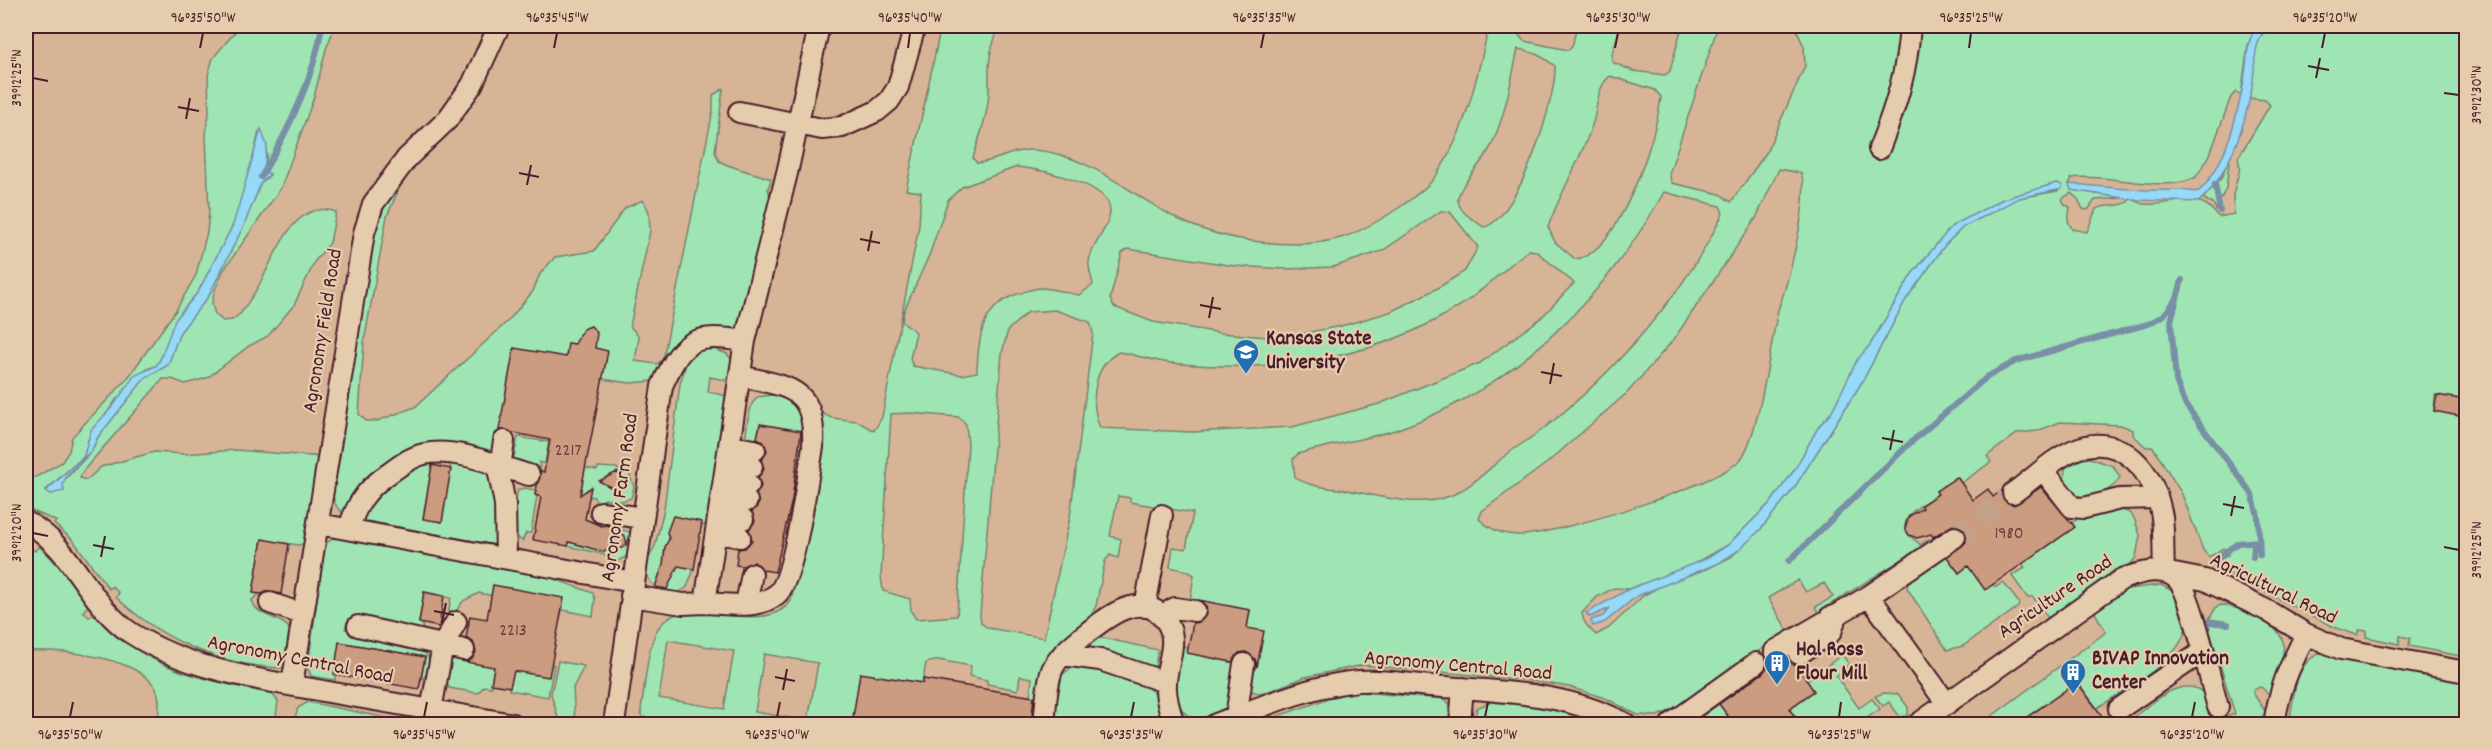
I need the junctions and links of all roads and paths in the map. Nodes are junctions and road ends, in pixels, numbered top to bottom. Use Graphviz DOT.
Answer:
graph roads {
  1 [pos="499,26"];
  2 [pos="819,26"];
  3 [pos="915,26"];
  4 [pos="1910,26"];
  5 [pos="739,112"];
  6 [pos="798,124"];
  7 [pos="1879,149"];
  8 [pos="746,342"];
  9 [pos="740,375"];
  10 [pos="504,441"];
  11 [pos="500,466"];
  12 [pos="2044,471"];
  13 [pos="529,475"];
  14 [pos="724,489"];
  15 [pos="748,493"];
  16 [pos="2013,493"];
  17 [pos="2156,498"];
  18 [pos="601,512"];
  19 [pos="1162,515"];
  20 [pos="643,518"];
  21 [pos="26,522"];
  22 [pos="319,524"];
  23 [pos="349,530"];
  24 [pos="1955,537"];
  25 [pos="506,558"];
  26 [pos="2164,572"];
  27 [pos="752,574"];
  28 [pos="632,589"];
  29 [pos="1869,596"];
  30 [pos="270,603"];
  31 [pos="705,603"];
  32 [pos="746,604"];
  33 [pos="1195,611"];
  34 [pos="1153,612"];
  35 [pos="302,614"];
  36 [pos="1830,617"];
  37 [pos="456,622"];
  38 [pos="358,627"];
  39 [pos="2306,634"];
  40 [pos="433,637"];
  41 [pos="464,650"];
  42 [pos="1775,651"];
  43 [pos="2202,652"];
  44 [pos="1798,654"];
  45 [pos="1063,655"];
  46 [pos="1756,663"];
  47 [pos="1244,664"];
  48 [pos="2466,672"];
  49 [pos="1165,682"];
  50 [pos="292,686"];
  51 [pos="1463,688"];
  52 [pos="1947,704"];
  53 [pos="2217,707"];
  54 [pos="2119,709"];
  55 [pos="435,715"];
  56 [pos="1236,717"];
  57 [pos="1460,723"];
  58 [pos="513,724"];
  59 [pos="614,724"];
  60 [pos="1044,724"];
  61 [pos="1174,724"];
  62 [pos="1216,724"];
  63 [pos="1626,724"];
  64 [pos="1671,724"];
  65 [pos="1918,724"];
  66 [pos="2274,724"];
  1 -- 22 [label="street, Agronomy Field Road"];
  2 -- 6 [label="street"];
  3 -- 6 [label="street"];
  4 -- 7 [label="street"];
  5 -- 6 [label="street"];
  6 -- 8 [label="street"];
  8 -- 9 [label="street"];
  8 -- 20 [label="street, Agronomy Farm Road"];
  9 -- 14 [label="street"];
  9 -- 32 [label="street"];
  10 -- 11 [label="street"];
  11 -- 13 [label="street"];
  11 -- 23 [label="street"];
  11 -- 25 [label="street"];
  12 -- 16 [label="street"];
  12 -- 17 [label="street"];
  12 -- 17 [label="street"];
  14 -- 15 [label="street"];
  14 -- 15 [label="street"];
  14 -- 15 [label="street"];
  14 -- 31 [label="street"];
  17 -- 26 [label="street"];
  18 -- 20 [label="street"];
  19 -- 34 [label="street"];
  20 -- 28 [label="street, Agronomy Farm Road"];
  21 -- 50 [label="street, Agronomy Central Road"];
  22 -- 23 [label="street"];
  22 -- 35 [label="street, Agronomy Field Road"];
  23 -- 25 [label="street"];
  24 -- 29 [label="street"];
  25 -- 28 [label="street"];
  26 -- 39 [label="street, Agricultural Road"];
  26 -- 43 [label="street"];
  26 -- 52 [label="street, Agriculture Road"];
  27 -- 32 [label="street"];
  28 -- 31 [label="street"];
  28 -- 59 [label="street, Agronomy Farm Road"];
  29 -- 36 [label="street"];
  29 -- 52 [label="street"];
  30 -- 35 [label="street"];
  31 -- 32 [label="street"];
  33 -- 34 [label="street"];
  34 -- 45 [label="street"];
  34 -- 49 [label="street"];
  35 -- 50 [label="street, Agronomy Field Road"];
  36 -- 42 [label="street"];
  36 -- 44 [label="street"];
  37 -- 40 [label="street"];
  38 -- 40 [label="street"];
  39 -- 48 [label="street, Agricultural Road"];
  39 -- 66 [label="street"];
  40 -- 41 [label="street"];
  40 -- 55 [label="street"];
  43 -- 53 [label="street"];
  43 -- 54 [label="street"];
  45 -- 49 [label="street"];
  45 -- 60 [label="street"];
  46 -- 64 [label="street"];
  47 -- 56 [label="street"];
  49 -- 61 [label="street"];
  50 -- 55 [label="street, Agronomy Central Road"];
  51 -- 56 [label="street, Agronomy Central Road"];
  51 -- 57 [label="street"];
  51 -- 63 [label="street, Agronomy Central Road"];
  52 -- 65 [label="street, Agriculture Road"];
  55 -- 58 [label="street, Agronomy Central Road"];
  56 -- 62 [label="street, Agronomy Central Road"];
}
